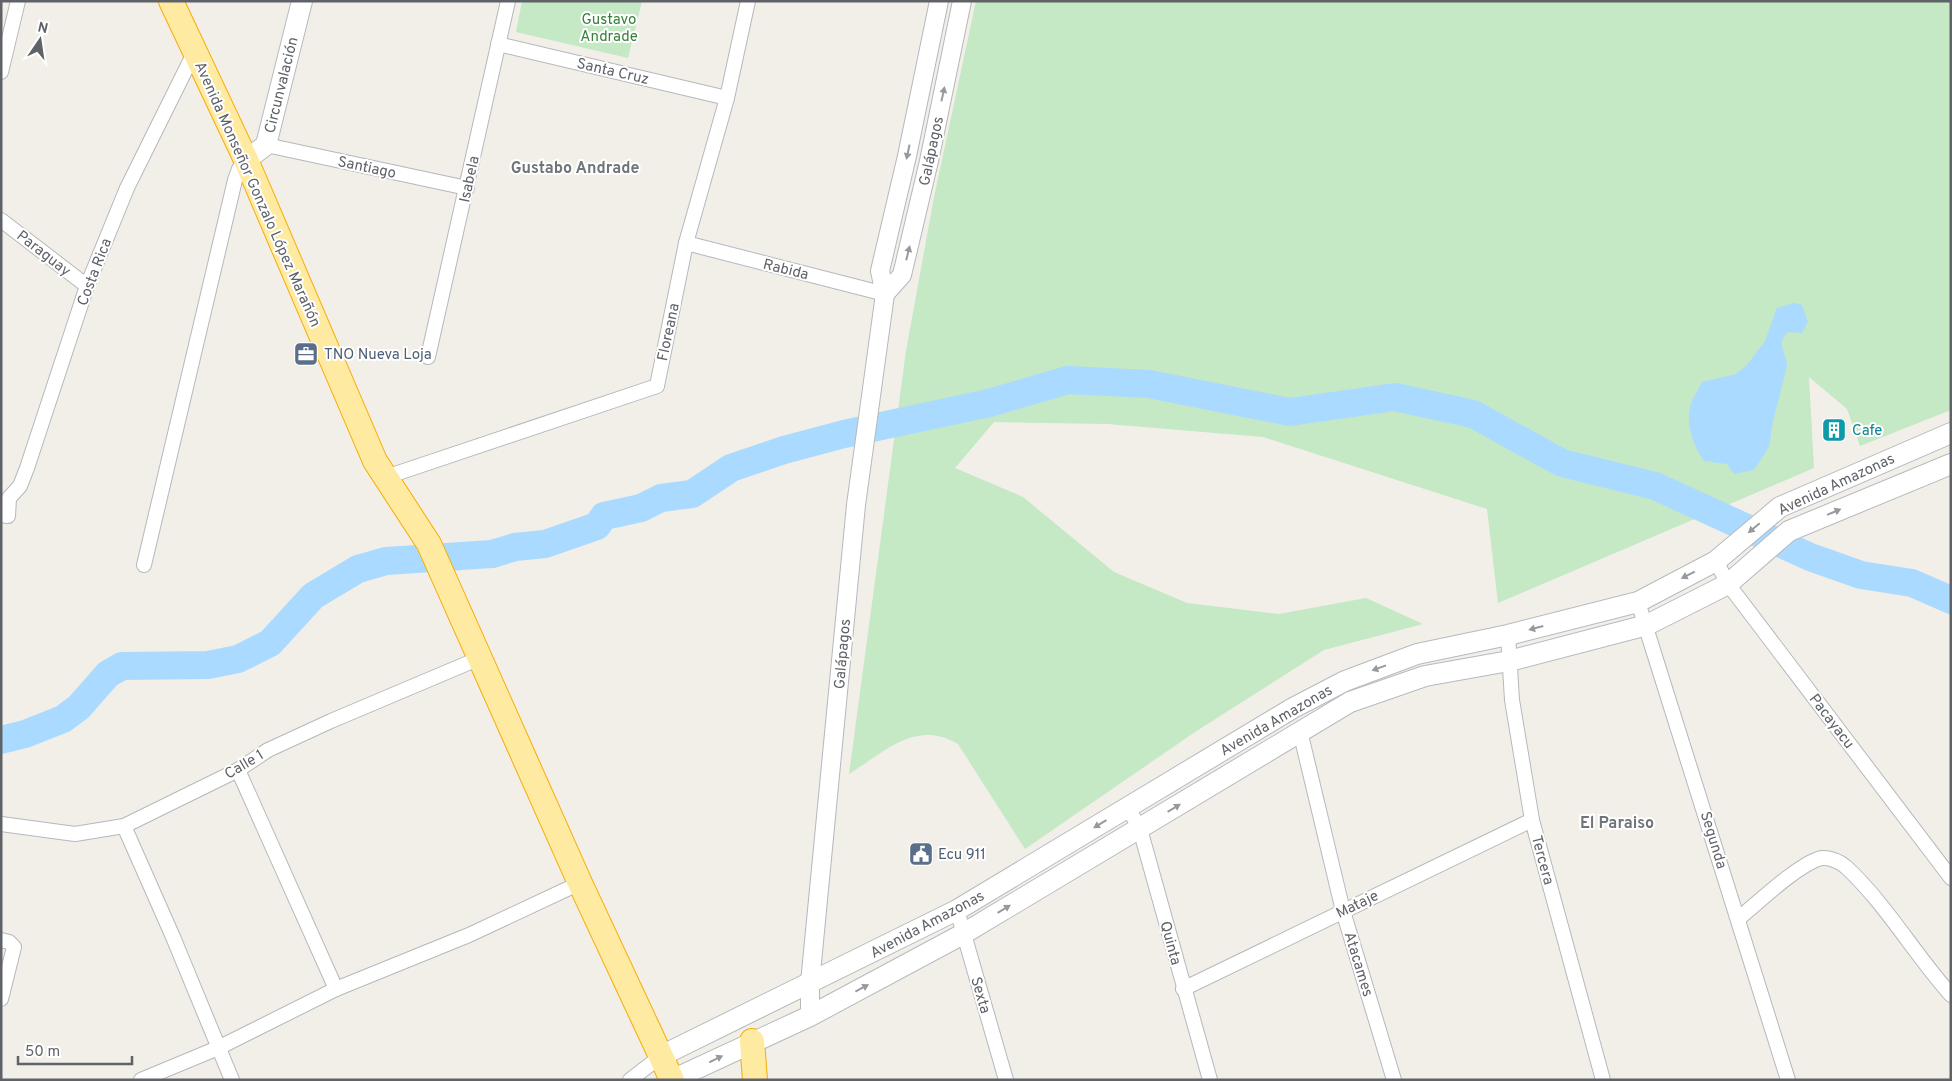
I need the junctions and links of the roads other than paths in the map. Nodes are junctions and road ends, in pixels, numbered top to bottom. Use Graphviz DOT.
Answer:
graph roads {
  1 [pos="18,1"];
  2 [pos="171,1"];
  3 [pos="302,1"];
  4 [pos="508,1"];
  5 [pos="748,1"];
  6 [pos="939,1"];
  7 [pos="962,1"];
  8 [pos="498,44"];
  9 [pos="195,51"];
  10 [pos="1,72"];
  11 [pos="727,98"];
  12 [pos="266,145"];
  13 [pos="246,160"];
  14 [pos="467,188"];
  15 [pos="1,220"];
  16 [pos="686,243"];
  17 [pos="88,286"];
  18 [pos="885,294"];
  19 [pos="428,357"];
  20 [pos="1951,433"];
  21 [pos="1951,464"];
  22 [pos="386,477"];
  23 [pos="1,515"];
  24 [pos="1723,555"];
  25 [pos="144,565"];
  26 [pos="1735,578"];
  27 [pos="1638,602"];
  28 [pos="1647,625"];
  29 [pos="1508,635"];
  30 [pos="480,658"];
  31 [pos="1509,661"];
  32 [pos="1300,731"];
  33 [pos="238,770"];
  34 [pos="1128,808"];
  35 [pos="1532,820"];
  36 [pos="1,824"];
  37 [pos="124,826"];
  38 [pos="1140,829"];
  39 [pos="1951,878"];
  40 [pos="580,883"];
  41 [pos="957,910"];
  42 [pos="1343,911"];
  43 [pos="1738,919"];
  44 [pos="964,934"];
  45 [pos="1,940"];
  46 [pos="810,983"];
  47 [pos="336,988"];
  48 [pos="1183,989"];
  49 [pos="1950,995"];
  50 [pos="1,999"];
  51 [pos="810,1016"];
  52 [pos="752,1041"];
  53 [pos="218,1048"];
  54 [pos="661,1056"];
  55 [pos="1208,1079"];
  56 [pos="141,1080"];
  57 [pos="232,1080"];
  58 [pos="630,1080"];
  59 [pos="672,1080"];
  60 [pos="755,1080"];
  61 [pos="1006,1080"];
  62 [pos="1394,1080"];
  63 [pos="1603,1080"];
  64 [pos="1788,1080"];
  1 -- 10 [label="street"];
  2 -- 9 [label="highway, Avenida Monseñor Gonzalo López Marañón"];
  3 -- 12 [label="main road, Circunvalación"];
  4 -- 8 [label="street, Isabela"];
  5 -- 11 [label="street, Floreana"];
  6 -- 18 [label="street, Galápagos, one-way"];
  18 -- 7 [label="street, Galápagos, one-way"];
  8 -- 11 [label="street, Santa Cruz"];
  8 -- 14 [label="street, Isabela"];
  9 -- 13 [label="highway, Avenida Monseñor Gonzalo López Marañón"];
  9 -- 17 [label="street, Costa Rica"];
  11 -- 16 [label="street, Floreana"];
  12 -- 13 [label="main road, Circunvalación"];
  12 -- 14 [label="street, Santiago"];
  13 -- 22 [label="highway, Avenida Monseñor Gonzalo López Marañón"];
  13 -- 25 [label="street"];
  14 -- 19 [label="street, Isabela"];
  15 -- 17 [label="street, Paraguay"];
  16 -- 18 [label="street, Rabida"];
  16 -- 22 [label="street, Floreana"];
  17 -- 23 [label="street, Costa Rica"];
  18 -- 46 [label="street, Galápagos"];
  20 -- 24 [label="main road, Avenida Amazonas, one-way"];
  26 -- 21 [label="main road, Avenida Amazonas, one-way"];
  22 -- 30 [label="highway, Avenida Monseñor Gonzalo López Marañón"];
  24 -- 26 [label="street, Pacayacu"];
  24 -- 27 [label="main road, Avenida Amazonas, one-way"];
  26 -- 28 [label="main road, Avenida Amazonas"];
  26 -- 39 [label="street, Pacayacu"];
  27 -- 28 [label="street, Segunda"];
  27 -- 29 [label="main road, Avenida Amazonas, one-way"];
  28 -- 31 [label="main road, Avenida Amazonas"];
  28 -- 43 [label="street, Segunda"];
  29 -- 31 [label="street, Tercera"];
  29 -- 34 [label="main road, Avenida Amazonas, one-way"];
  30 -- 33 [label="street, Calle 1"];
  30 -- 40 [label="highway, Avenida Monseñor Gonzalo López Marañón"];
  31 -- 32 [label="main road, Avenida Amazonas"];
  31 -- 35 [label="street, Tercera"];
  38 -- 32 [label="main road, Avenida Amazonas, one-way"];
  32 -- 42 [label="street, Atacames"];
  33 -- 37 [label="street, Calle 1"];
  33 -- 47 [label="street"];
  34 -- 38 [label="street, Quinta"];
  34 -- 41 [label="main road, Avenida Amazonas, one-way"];
  35 -- 42 [label="street, Mataje"];
  35 -- 63 [label="street, Tercera"];
  36 -- 37 [label="street, Calle 1"];
  37 -- 53 [label="street"];
  44 -- 38 [label="main road, Avenida Amazonas, one-way"];
  38 -- 48 [label="street, Quinta"];
  40 -- 47 [label="street"];
  40 -- 54 [label="highway, Avenida Monseñor Gonzalo López Marañón"];
  41 -- 44 [label="street, Sexta"];
  41 -- 46 [label="main road, Avenida Amazonas"];
  42 -- 48 [label="street, Mataje"];
  42 -- 62 [label="street, Atacames"];
  43 -- 49 [label="street"];
  43 -- 64 [label="street, Segunda"];
  51 -- 44 [label="main road, Avenida Amazonas, one-way"];
  44 -- 61 [label="street, Sexta"];
  45 -- 50 [label="street"];
  46 -- 51 [label="street, Galápagos"];
  46 -- 54 [label="main road, Avenida Amazonas"];
  47 -- 53 [label="street"];
  48 -- 55 [label="street, Quinta"];
  51 -- 52 [label="main road, Avenida Amazonas"];
  59 -- 52 [label="main road, Avenida Amazonas, one-way"];
  52 -- 60 [label="highway"];
  53 -- 56 [label="street"];
  53 -- 57 [label="street"];
  54 -- 58 [label="street, Avenida Amazonas"];
  54 -- 59 [label="highway, Avenida Monseñor Gonzalo López Marañón"];
}
